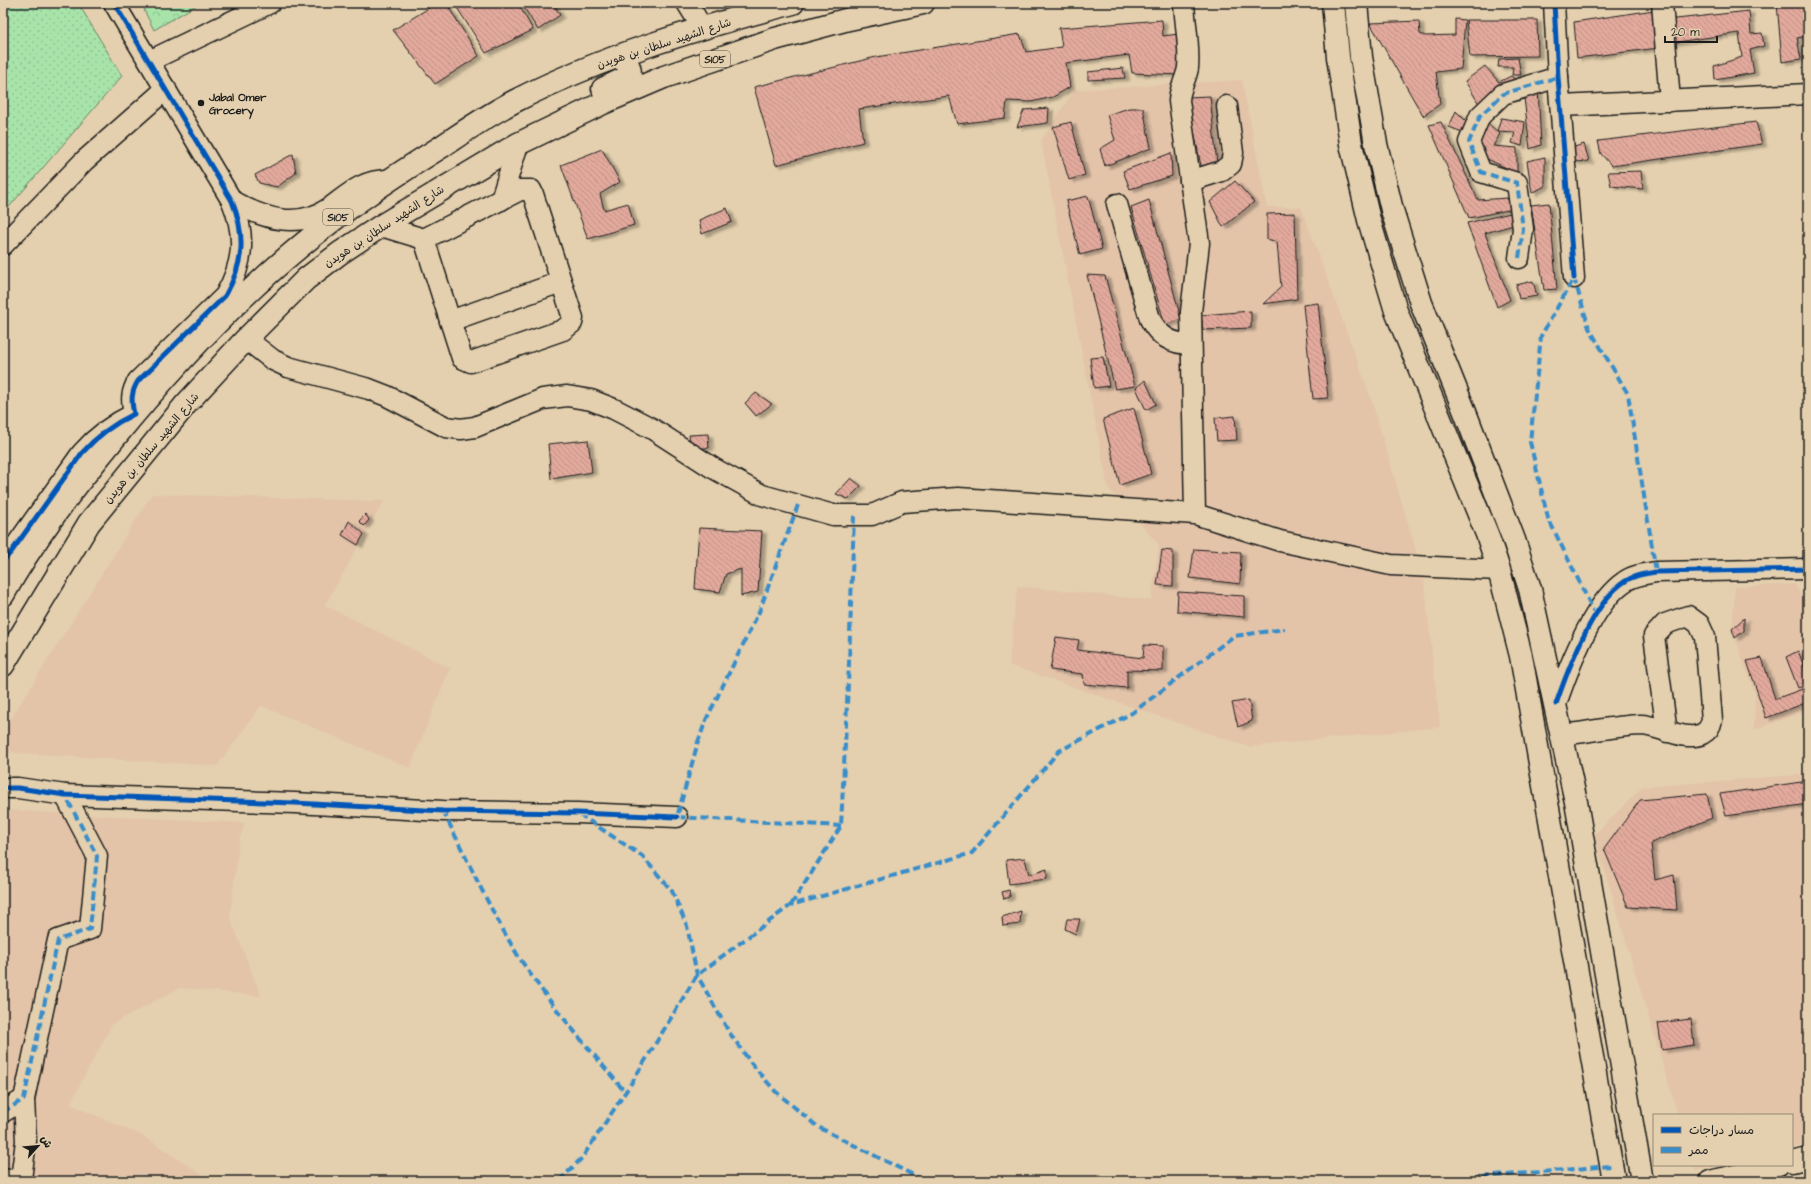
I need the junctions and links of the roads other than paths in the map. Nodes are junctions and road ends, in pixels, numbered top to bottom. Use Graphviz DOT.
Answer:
graph roads {
  1 [pos="114,3"];
  2 [pos="270,3"];
  3 [pos="687,3"];
  4 [pos="704,3"];
  5 [pos="794,3"];
  6 [pos="923,3"];
  7 [pos="1184,3"];
  8 [pos="1333,3"];
  9 [pos="1356,3"];
  10 [pos="1554,3"];
  11 [pos="1662,3"];
  12 [pos="703,29"];
  13 [pos="617,57"];
  14 [pos="149,61"];
  15 [pos="1558,77"];
  16 [pos="166,89"];
  17 [pos="1808,94"];
  18 [pos="1670,101"];
  19 [pos="1227,106"];
  20 [pos="1561,106"];
  21 [pos="518,144"];
  22 [pos="388,180"];
  23 [pos="1190,181"];
  24 [pos="501,200"];
  25 [pos="232,201"];
  26 [pos="1117,204"];
  27 [pos="381,226"];
  28 [pos="424,239"];
  29 [pos="3,244"];
  30 [pos="1519,258"];
  31 [pos="1574,278"];
  32 [pos="561,282"];
  33 [pos="450,321"];
  34 [pos="246,339"];
  35 [pos="1191,344"];
  36 [pos="134,414"];
  37 [pos="1195,514"];
  38 [pos="3,561"];
  39 [pos="1808,569"];
  40 [pos="1499,570"];
  41 [pos="3,595"];
  42 [pos="3,665"];
  43 [pos="1556,704"];
  44 [pos="1667,732"];
  45 [pos="1562,735"];
  46 [pos="8,785"];
  47 [pos="65,795"];
  48 [pos="677,817"];
  49 [pos="24,1099"];
  50 [pos="3,1112"];
  51 [pos="1808,1158"];
  52 [pos="1793,1162"];
  53 [pos="1775,1166"];
  54 [pos="16,1180"];
  55 [pos="1614,1181"];
  56 [pos="1642,1181"];
  57 [pos="1710,1181"];
  1 -- 14 [label="street"];
  2 -- 14 [label="street"];
  3 -- 12 [label="street"];
  4 -- 12 [label="street"];
  5 -- 12 [label="main road, شارع الشهيد سلطان بن هويدن / S105"];
  6 -- 21 [label="main road, شارع الشهيد سلطان بن هويدن / S105"];
  7 -- 23 [label="street"];
  8 -- 40 [label="main road"];
  9 -- 43 [label="main road"];
  10 -- 15 [label="street"];
  11 -- 18 [label="street"];
  12 -- 13 [label="main road, شارع الشهيد سلطان بن هويدن / S105"];
  13 -- 21 [label="main road"];
  13 -- 22 [label="main road, شارع الشهيد سلطان بن هويدن / S105"];
  14 -- 16 [label="street"];
  15 -- 20 [label="street"];
  15 -- 30 [label="street"];
  16 -- 25 [label="street"];
  16 -- 29 [label="street"];
  17 -- 18 [label="street"];
  18 -- 20 [label="street"];
  19 -- 23 [label="street"];
  20 -- 31 [label="street"];
  21 -- 24 [label="street"];
  21 -- 27 [label="main road, شارع الشهيد سلطان بن هويدن / S105"];
  22 -- 25 [label="street"];
  22 -- 36 [label="main road, شارع الشهيد سلطان بن هويدن / S105"];
  23 -- 35 [label="street"];
  24 -- 28 [label="street"];
  24 -- 32 [label="street"];
  25 -- 36 [label="street"];
  26 -- 35 [label="street"];
  27 -- 28 [label="street"];
  27 -- 34 [label="main road, شارع الشهيد سلطان بن هويدن / S105"];
  28 -- 33 [label="street"];
  32 -- 33 [label="street"];
  32 -- 33 [label="street"];
  34 -- 37 [label="street"];
  34 -- 42 [label="main road, شارع الشهيد سلطان بن هويدن / S105"];
  35 -- 37 [label="street"];
  36 -- 38 [label="street"];
  36 -- 41 [label="main road, شارع الشهيد سلطان بن هويدن / S105"];
  37 -- 40 [label="street"];
  39 -- 43 [label="street"];
  40 -- 55 [label="main road"];
  43 -- 45 [label="main road"];
  44 -- 44 [label="street"];
  44 -- 45 [label="street"];
  45 -- 56 [label="main road"];
  46 -- 47 [label="street"];
  47 -- 48 [label="street"];
  47 -- 49 [label="street"];
  49 -- 50 [label="street"];
  49 -- 54 [label="street"];
  51 -- 52 [label="street"];
  53 -- 57 [label="street"];
}
